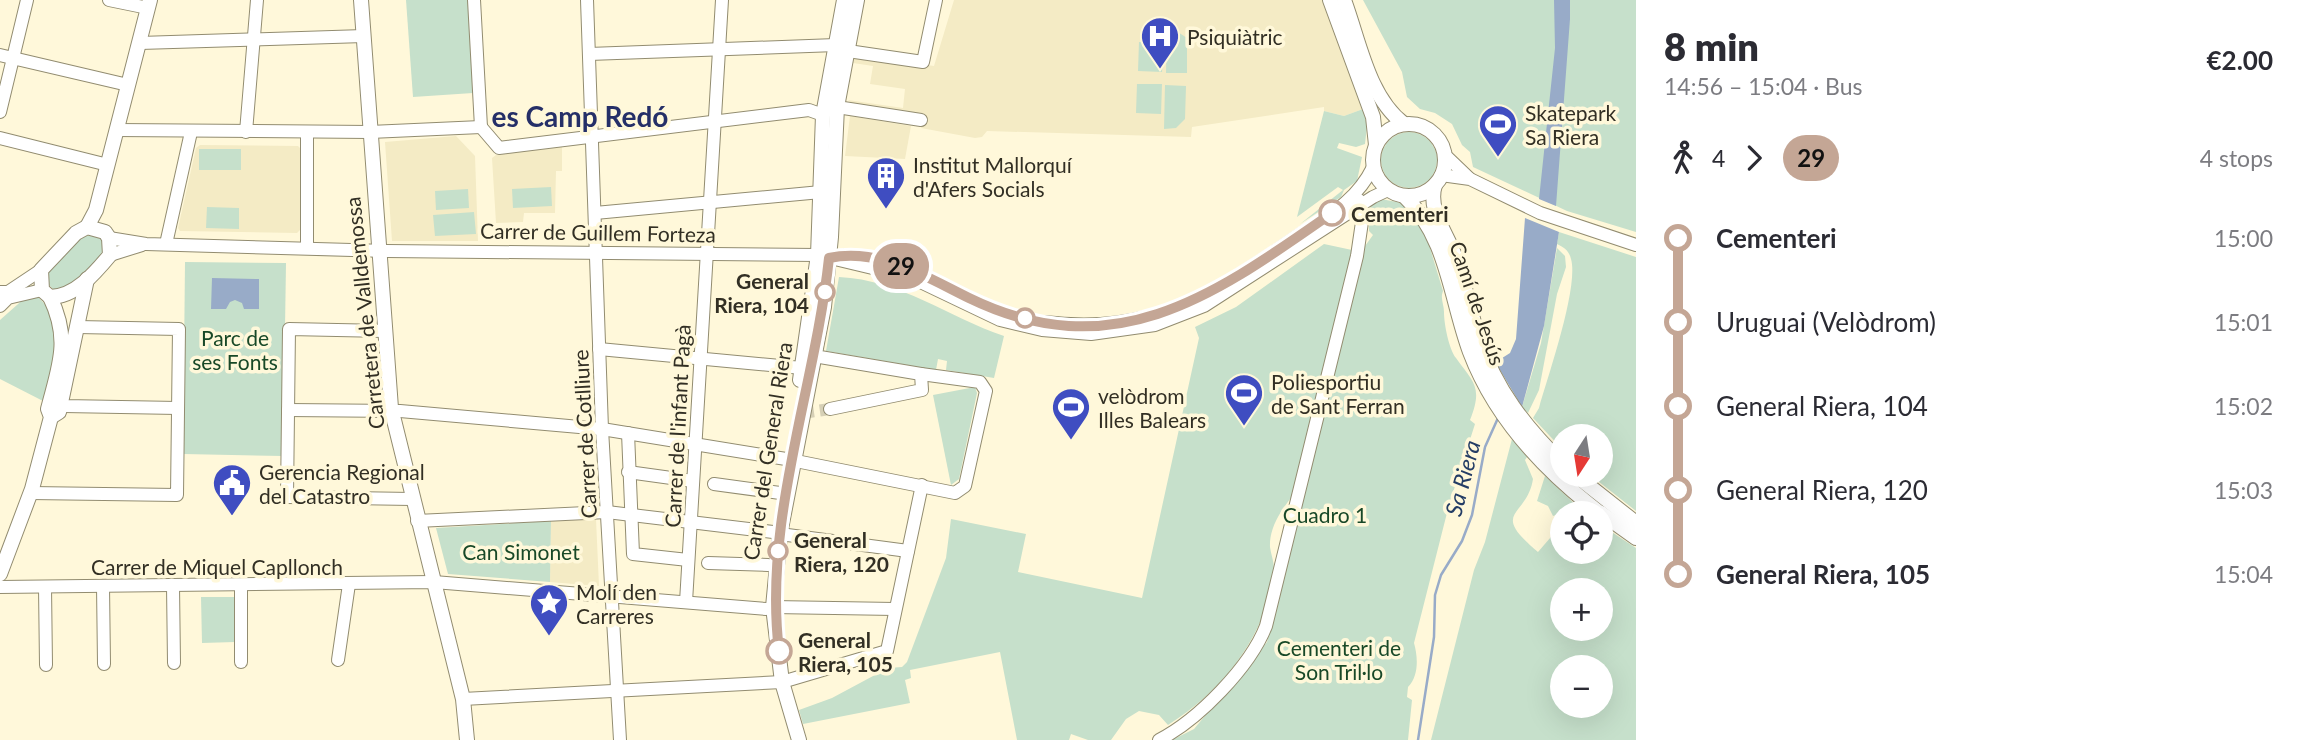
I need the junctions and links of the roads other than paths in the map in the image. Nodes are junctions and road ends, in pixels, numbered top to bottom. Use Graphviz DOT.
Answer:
graph roads {
  1 [pos="27,0"];
  2 [pos="109,0"];
  3 [pos="257,0"];
  4 [pos="361,0"];
  5 [pos="474,0"];
  6 [pos="587,0"];
  7 [pos="722,0"];
  8 [pos="844,0"];
  9 [pos="857,0"];
  10 [pos="936,0"];
  11 [pos="1330,0"];
  12 [pos="1344,0"];
  13 [pos="149,4"];
  14 [pos="364,36"];
  15 [pos="254,39"];
  16 [pos="140,43"];
  17 [pos="719,48"];
  18 [pos="842,48"];
  19 [pos="589,54"];
  20 [pos="6,57"];
  21 [pos="128,86"];
  22 [pos="837,107"];
  23 [pos="0,111"];
  24 [pos="823,115"];
  25 [pos="921,120"];
  26 [pos="714,121"];
  27 [pos="1404,124"];
  28 [pos="481,127"];
  29 [pos="116,130"];
  30 [pos="191,132"];
  31 [pos="246,132"];
  32 [pos="307,132"];
  33 [pos="370,132"];
  34 [pos="592,135"];
  35 [pos="0,138"];
  36 [pos="1376,145"];
  37 [pos="1445,155"];
  38 [pos="108,164"];
  39 [pos="1373,167"];
  40 [pos="1470,178"];
  41 [pos="1438,180"];
  42 [pos="1388,190"];
  43 [pos="821,192"];
  44 [pos="1359,192"];
  45 [pos="1404,196"];
  46 [pos="709,204"];
  47 [pos="1360,206"];
  48 [pos="595,213"];
  49 [pos="1337,221"];
  50 [pos="87,227"];
  51 [pos="109,238"];
  52 [pos="1360,238"];
  53 [pos="146,244"];
  54 [pos="166,244"];
  55 [pos="1636,245"];
  56 [pos="307,247"];
  57 [pos="377,249"];
  58 [pos="597,252"];
  59 [pos="706,253"];
  60 [pos="110,255"];
  61 [pos="823,256"];
  62 [pos="41,270"];
  63 [pos="87,279"];
  64 [pos="46,293"];
  65 [pos="3,297"];
  66 [pos="78,327"];
  67 [pos="385,331"];
  68 [pos="600,349"];
  69 [pos="814,356"];
  70 [pos="701,358"];
  71 [pos="802,368"];
  72 [pos="921,374"];
  73 [pos="61,403"];
  74 [pos="178,408"];
  75 [pos="830,409"];
  76 [pos="288,410"];
  77 [pos="391,411"];
  78 [pos="51,417"];
  79 [pos="1518,424"];
  80 [pos="602,429"];
  81 [pos="628,433"];
  82 [pos="695,444"];
  83 [pos="1550,452"];
  84 [pos="789,459"];
  85 [pos="628,472"];
  86 [pos="693,481"];
  87 [pos="714,484"];
  88 [pos="922,485"];
  89 [pos="1590,487"];
  90 [pos="31,493"];
  91 [pos="780,493"];
  92 [pos="412,499"];
  93 [pos="1587,501"];
  94 [pos="607,512"];
  95 [pos="630,514"];
  96 [pos="417,521"];
  97 [pos="1613,522"];
  98 [pos="691,523"];
  99 [pos="1636,523"];
  100 [pos="776,533"];
  101 [pos="1636,538"];
  102 [pos="908,551"];
  103 [pos="688,560"];
  104 [pos="708,562"];
  105 [pos="768,565"];
  106 [pos="0,574"];
  107 [pos="434,582"];
  108 [pos="349,584"];
  109 [pos="242,585"];
  110 [pos="103,586"];
  111 [pos="173,586"];
  112 [pos="0,587"];
  113 [pos="45,587"];
  114 [pos="612,596"];
  115 [pos="686,602"];
  116 [pos="770,608"];
  117 [pos="895,609"];
  118 [pos="338,660"];
  119 [pos="241,662"];
  120 [pos="174,663"];
  121 [pos="104,664"];
  122 [pos="46,665"];
  123 [pos="778,683"];
  124 [pos="617,691"];
  125 [pos="463,699"];
  126 [pos="467,740"];
  127 [pos="620,740"];
  128 [pos="791,740"];
  129 [pos="799,740"];
  130 [pos="1159,740"];
  1 -- 20 [label="street"];
  2 -- 13 [label="street"];
  3 -- 15 [label="street"];
  4 -- 14 [label="main road, Carretera de Valldemossa"];
  5 -- 28 [label="street"];
  6 -- 19 [label="street, Carrer de Cotlliure"];
  7 -- 17 [label="street, Carrer de l'infant Pagà"];
  8 -- 18 [label="main road, Carrer del General Riera"];
  9 -- 18 [label="main road, Carrer del General Riera"];
  10 -- 18 [label="street"];
  11 -- 36 [label="main road"];
  12 -- 27 [label="main road"];
  13 -- 16 [label="main road"];
  14 -- 15 [label="street"];
  14 -- 33 [label="main road, Carretera de Valldemossa"];
  15 -- 16 [label="street"];
  15 -- 31 [label="street"];
  16 -- 21 [label="main road"];
  17 -- 18 [label="street"];
  17 -- 19 [label="street"];
  17 -- 26 [label="street, Carrer de l'infant Pagà"];
  18 -- 22 [label="main road, Carrer del General Riera"];
  18 -- 24 [label="main road, Carrer del General Riera"];
  19 -- 34 [label="street, Carrer de Cotlliure"];
  20 -- 21 [label="street"];
  20 -- 23 [label="street"];
  21 -- 29 [label="main road"];
  22 -- 25 [label="street"];
  22 -- 61 [label="main road, Carrer del General Riera"];
  24 -- 26 [label="street"];
  24 -- 43 [label="main road, Carrer del General Riera"];
  26 -- 34 [label="street"];
  26 -- 46 [label="street, Carrer de l'infant Pagà"];
  27 -- 36 [label="main road"];
  27 -- 37 [label="main road"];
  28 -- 33 [label="street"];
  28 -- 34 [label="street"];
  29 -- 30 [label="street"];
  29 -- 38 [label="main road"];
  30 -- 31 [label="street"];
  30 -- 54 [label="street"];
  31 -- 32 [label="street"];
  32 -- 33 [label="street"];
  32 -- 56 [label="street"];
  33 -- 57 [label="main road, Carretera de Valldemossa"];
  34 -- 48 [label="street, Carrer de Cotlliure"];
  35 -- 38 [label="street"];
  36 -- 39 [label="main road"];
  37 -- 40 [label="street"];
  37 -- 41 [label="main road"];
  38 -- 50 [label="main road"];
  39 -- 42 [label="main road"];
  39 -- 44 [label="street"];
  40 -- 41 [label="street"];
  40 -- 55 [label="street"];
  41 -- 45 [label="main road"];
  41 -- 79 [label="main road, Camí de Jesús"];
  42 -- 45 [label="main road"];
  42 -- 47 [label="street"];
  43 -- 46 [label="street"];
  43 -- 61 [label="main road, Carrer del General Riera"];
  44 -- 47 [label="street"];
  44 -- 61 [label="street"];
  45 -- 79 [label="main road, Camí de Jesús"];
  46 -- 48 [label="street"];
  46 -- 59 [label="street, Carrer de l'infant Pagà"];
  47 -- 49 [label="street"];
  47 -- 52 [label="street"];
  48 -- 58 [label="street, Carrer de Cotlliure"];
  49 -- 52 [label="street"];
  49 -- 61 [label="street"];
  50 -- 51 [label="main road"];
  50 -- 62 [label="main road"];
  51 -- 53 [label="street"];
  51 -- 60 [label="main road"];
  52 -- 130 [label="street"];
  53 -- 54 [label="street, Carrer de Guillem Forteza"];
  53 -- 60 [label="street"];
  54 -- 56 [label="street, Carrer de Guillem Forteza"];
  56 -- 57 [label="street, Carrer de Guillem Forteza"];
  57 -- 58 [label="street, Carrer de Guillem Forteza"];
  57 -- 67 [label="main road, Carretera de Valldemossa"];
  58 -- 59 [label="street, Carrer de Guillem Forteza"];
  58 -- 68 [label="street, Carrer de Cotlliure"];
  59 -- 61 [label="street, Carrer de Guillem Forteza"];
  59 -- 70 [label="street, Carrer de l'infant Pagà"];
  60 -- 63 [label="main road"];
  61 -- 69 [label="main road, Carrer del General Riera"];
  61 -- 71 [label="main road, Carrer del General Riera"];
  62 -- 64 [label="main road"];
  62 -- 65 [label="street"];
  63 -- 64 [label="main road"];
  63 -- 66 [label="main road"];
  64 -- 65 [label="street"];
  64 -- 78 [label="main road"];
  66 -- 73 [label="main road"];
  66 -- 74 [label="street"];
  67 -- 76 [label="street"];
  67 -- 77 [label="main road, Carretera de Valldemossa"];
  68 -- 70 [label="street"];
  68 -- 80 [label="street, Carrer de Cotlliure"];
  69 -- 72 [label="street"];
  69 -- 84 [label="main road, Carrer del General Riera"];
  70 -- 71 [label="street"];
  70 -- 82 [label="street, Carrer de l'infant Pagà"];
  71 -- 84 [label="main road, Carrer del General Riera"];
  72 -- 75 [label="street"];
  72 -- 88 [label="street"];
  73 -- 74 [label="street"];
  73 -- 78 [label="main road"];
  74 -- 90 [label="street"];
  76 -- 77 [label="street"];
  76 -- 92 [label="street"];
  77 -- 80 [label="street"];
  77 -- 92 [label="main road, Carretera de Valldemossa"];
  78 -- 90 [label="main road"];
  79 -- 83 [label="main road, Camí de Jesús"];
  79 -- 93 [label="main road, Camí de Jesús"];
  80 -- 81 [label="street"];
  80 -- 94 [label="street, Carrer de Cotlliure"];
  81 -- 82 [label="street"];
  81 -- 85 [label="street"];
  82 -- 84 [label="street"];
  82 -- 86 [label="street, Carrer de l'infant Pagà"];
  84 -- 88 [label="street"];
  84 -- 91 [label="main road, Carrer del General Riera"];
  84 -- 100 [label="main road, Carrer del General Riera"];
  85 -- 86 [label="street"];
  85 -- 95 [label="street"];
  86 -- 98 [label="street, Carrer de l'infant Pagà"];
  87 -- 91 [label="street"];
  88 -- 102 [label="street"];
  89 -- 99 [label="main road"];
  90 -- 106 [label="main road"];
  91 -- 100 [label="main road, Carrer del General Riera"];
  92 -- 96 [label="main road, Carretera de Valldemossa"];
  94 -- 95 [label="street"];
  94 -- 96 [label="street"];
  94 -- 114 [label="street, Carrer de Cotlliure"];
  95 -- 98 [label="street"];
  95 -- 103 [label="street"];
  96 -- 107 [label="main road, Carretera de Valldemossa"];
  97 -- 101 [label="main road, Camí de Jesús"];
  98 -- 100 [label="street"];
  98 -- 103 [label="street, Carrer de l'infant Pagà"];
  100 -- 102 [label="street"];
  100 -- 105 [label="main road, Carrer del General Riera"];
  100 -- 116 [label="main road, Carrer del General Riera"];
  102 -- 117 [label="street"];
  103 -- 115 [label="street, Carrer de l'infant Pagà"];
  104 -- 105 [label="street"];
  105 -- 116 [label="main road, Carrer del General Riera"];
  107 -- 108 [label="street, Carrer de Miquel Capllonch"];
  107 -- 114 [label="street, Carrer de Miquel Capllonch"];
  107 -- 125 [label="main road, Carretera de Valldemossa"];
  108 -- 109 [label="street, Carrer de Miquel Capllonch"];
  108 -- 118 [label="street"];
  109 -- 111 [label="street, Carrer de Miquel Capllonch"];
  109 -- 119 [label="street"];
  110 -- 111 [label="street, Carrer de Miquel Capllonch"];
  110 -- 113 [label="street, Carrer de Miquel Capllonch"];
  110 -- 121 [label="street"];
  111 -- 120 [label="street"];
  112 -- 113 [label="street, Carrer de Miquel Capllonch"];
  113 -- 122 [label="street"];
  114 -- 115 [label="street, Carrer de Miquel Capllonch"];
  114 -- 124 [label="street, Carrer de Cotlliure"];
  115 -- 116 [label="street, Carrer de Miquel Capllonch"];
  116 -- 117 [label="street, Carrer de Miquel Capllonch"];
  116 -- 123 [label="main road, Carrer del General Riera"];
  117 -- 123 [label="street"];
  123 -- 124 [label="street"];
  123 -- 128 [label="main road, Carrer del General Riera"];
  123 -- 129 [label="main road, Carrer del General Riera"];
  124 -- 125 [label="street"];
  124 -- 127 [label="street, Carrer de Cotlliure"];
  125 -- 126 [label="main road, Carretera de Valldemossa"];
}
